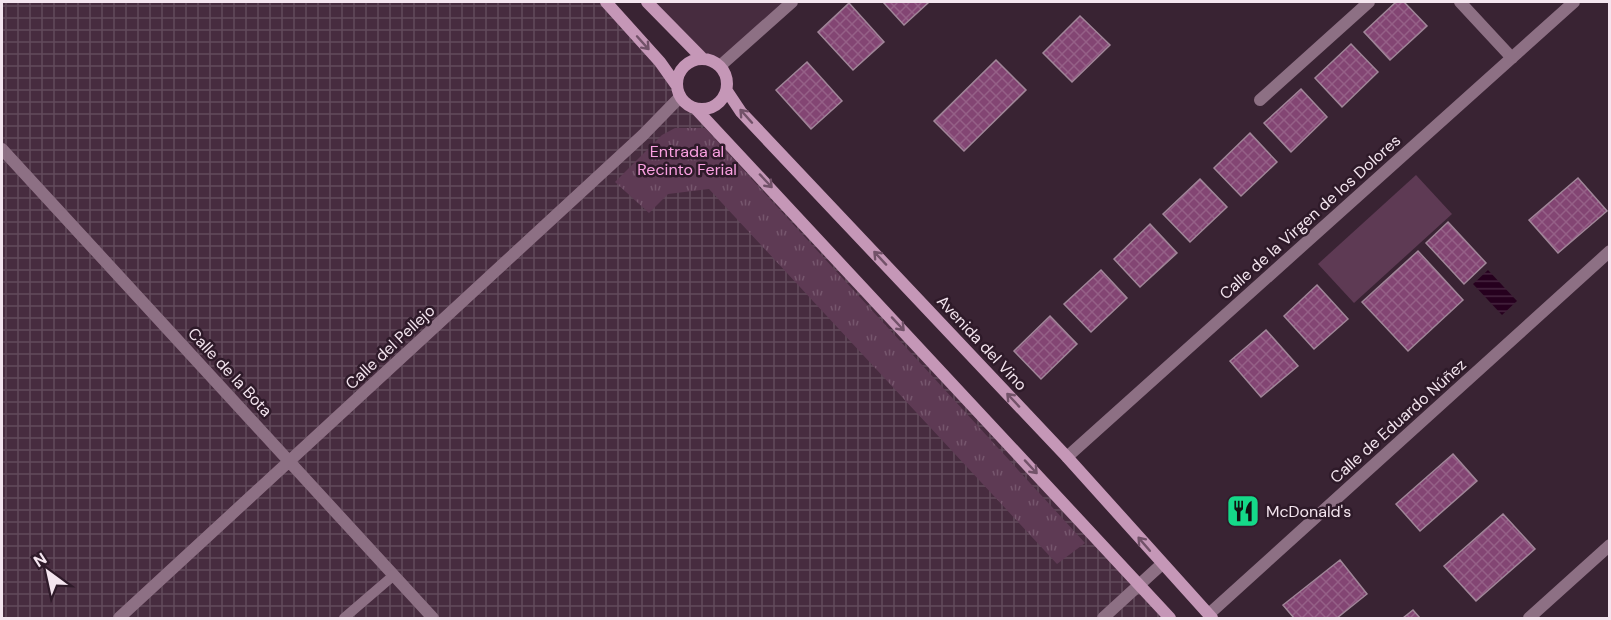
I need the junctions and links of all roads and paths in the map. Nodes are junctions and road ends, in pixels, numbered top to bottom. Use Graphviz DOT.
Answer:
graph roads {
  1 [pos="606,2"];
  2 [pos="647,2"];
  3 [pos="792,2"];
  4 [pos="1369,2"];
  5 [pos="1460,2"];
  6 [pos="1574,2"];
  7 [pos="702,58"];
  8 [pos="1512,58"];
  9 [pos="720,66"];
  10 [pos="727,91"];
  11 [pos="679,92"];
  12 [pos="1260,100"];
  13 [pos="696,109"];
  14 [pos="2,149"];
  15 [pos="1610,252"];
  16 [pos="1067,457"];
  17 [pos="290,462"];
  18 [pos="1610,545"];
  19 [pos="1162,564"];
  20 [pos="393,575"];
  21 [pos="1140,584"];
  22 [pos="1210,616"];
  23 [pos="119,618"];
  24 [pos="344,618"];
  25 [pos="433,618"];
  26 [pos="1103,618"];
  27 [pos="1170,618"];
  28 [pos="1529,618"];
  1 -- 11 [label="street, one-way"];
  2 -- 7 [label="street"];
  3 -- 9 [label="street"];
  4 -- 12 [label="street"];
  5 -- 8 [label="street"];
  6 -- 8 [label="street, Calle de la Virgen de los Dolores"];
  7 -- 9 [label="street"];
  7 -- 11 [label="street"];
  8 -- 16 [label="street, Calle de la Virgen de los Dolores"];
  9 -- 10 [label="street"];
  10 -- 13 [label="street"];
  16 -- 10 [label="street, Avenida del Vino, one-way"];
  11 -- 13 [label="street"];
  11 -- 17 [label="street, Calle del Pellejo"];
  13 -- 21 [label="street, one-way"];
  14 -- 17 [label="street, Calle de la Bota"];
  15 -- 22 [label="street, Calle de Eduardo Núñez"];
  19 -- 16 [label="street, Avenida del Vino, one-way"];
  17 -- 20 [label="street, Calle de la Bota"];
  17 -- 23 [label="street, Calle del Pellejo"];
  18 -- 28 [label="street"];
  19 -- 21 [label="street"];
  19 -- 22 [label="street, Avenida del Vino"];
  20 -- 24 [label="lane"];
  20 -- 25 [label="street, Calle de la Bota"];
  21 -- 26 [label="street"];
  21 -- 27 [label="street"];
}
